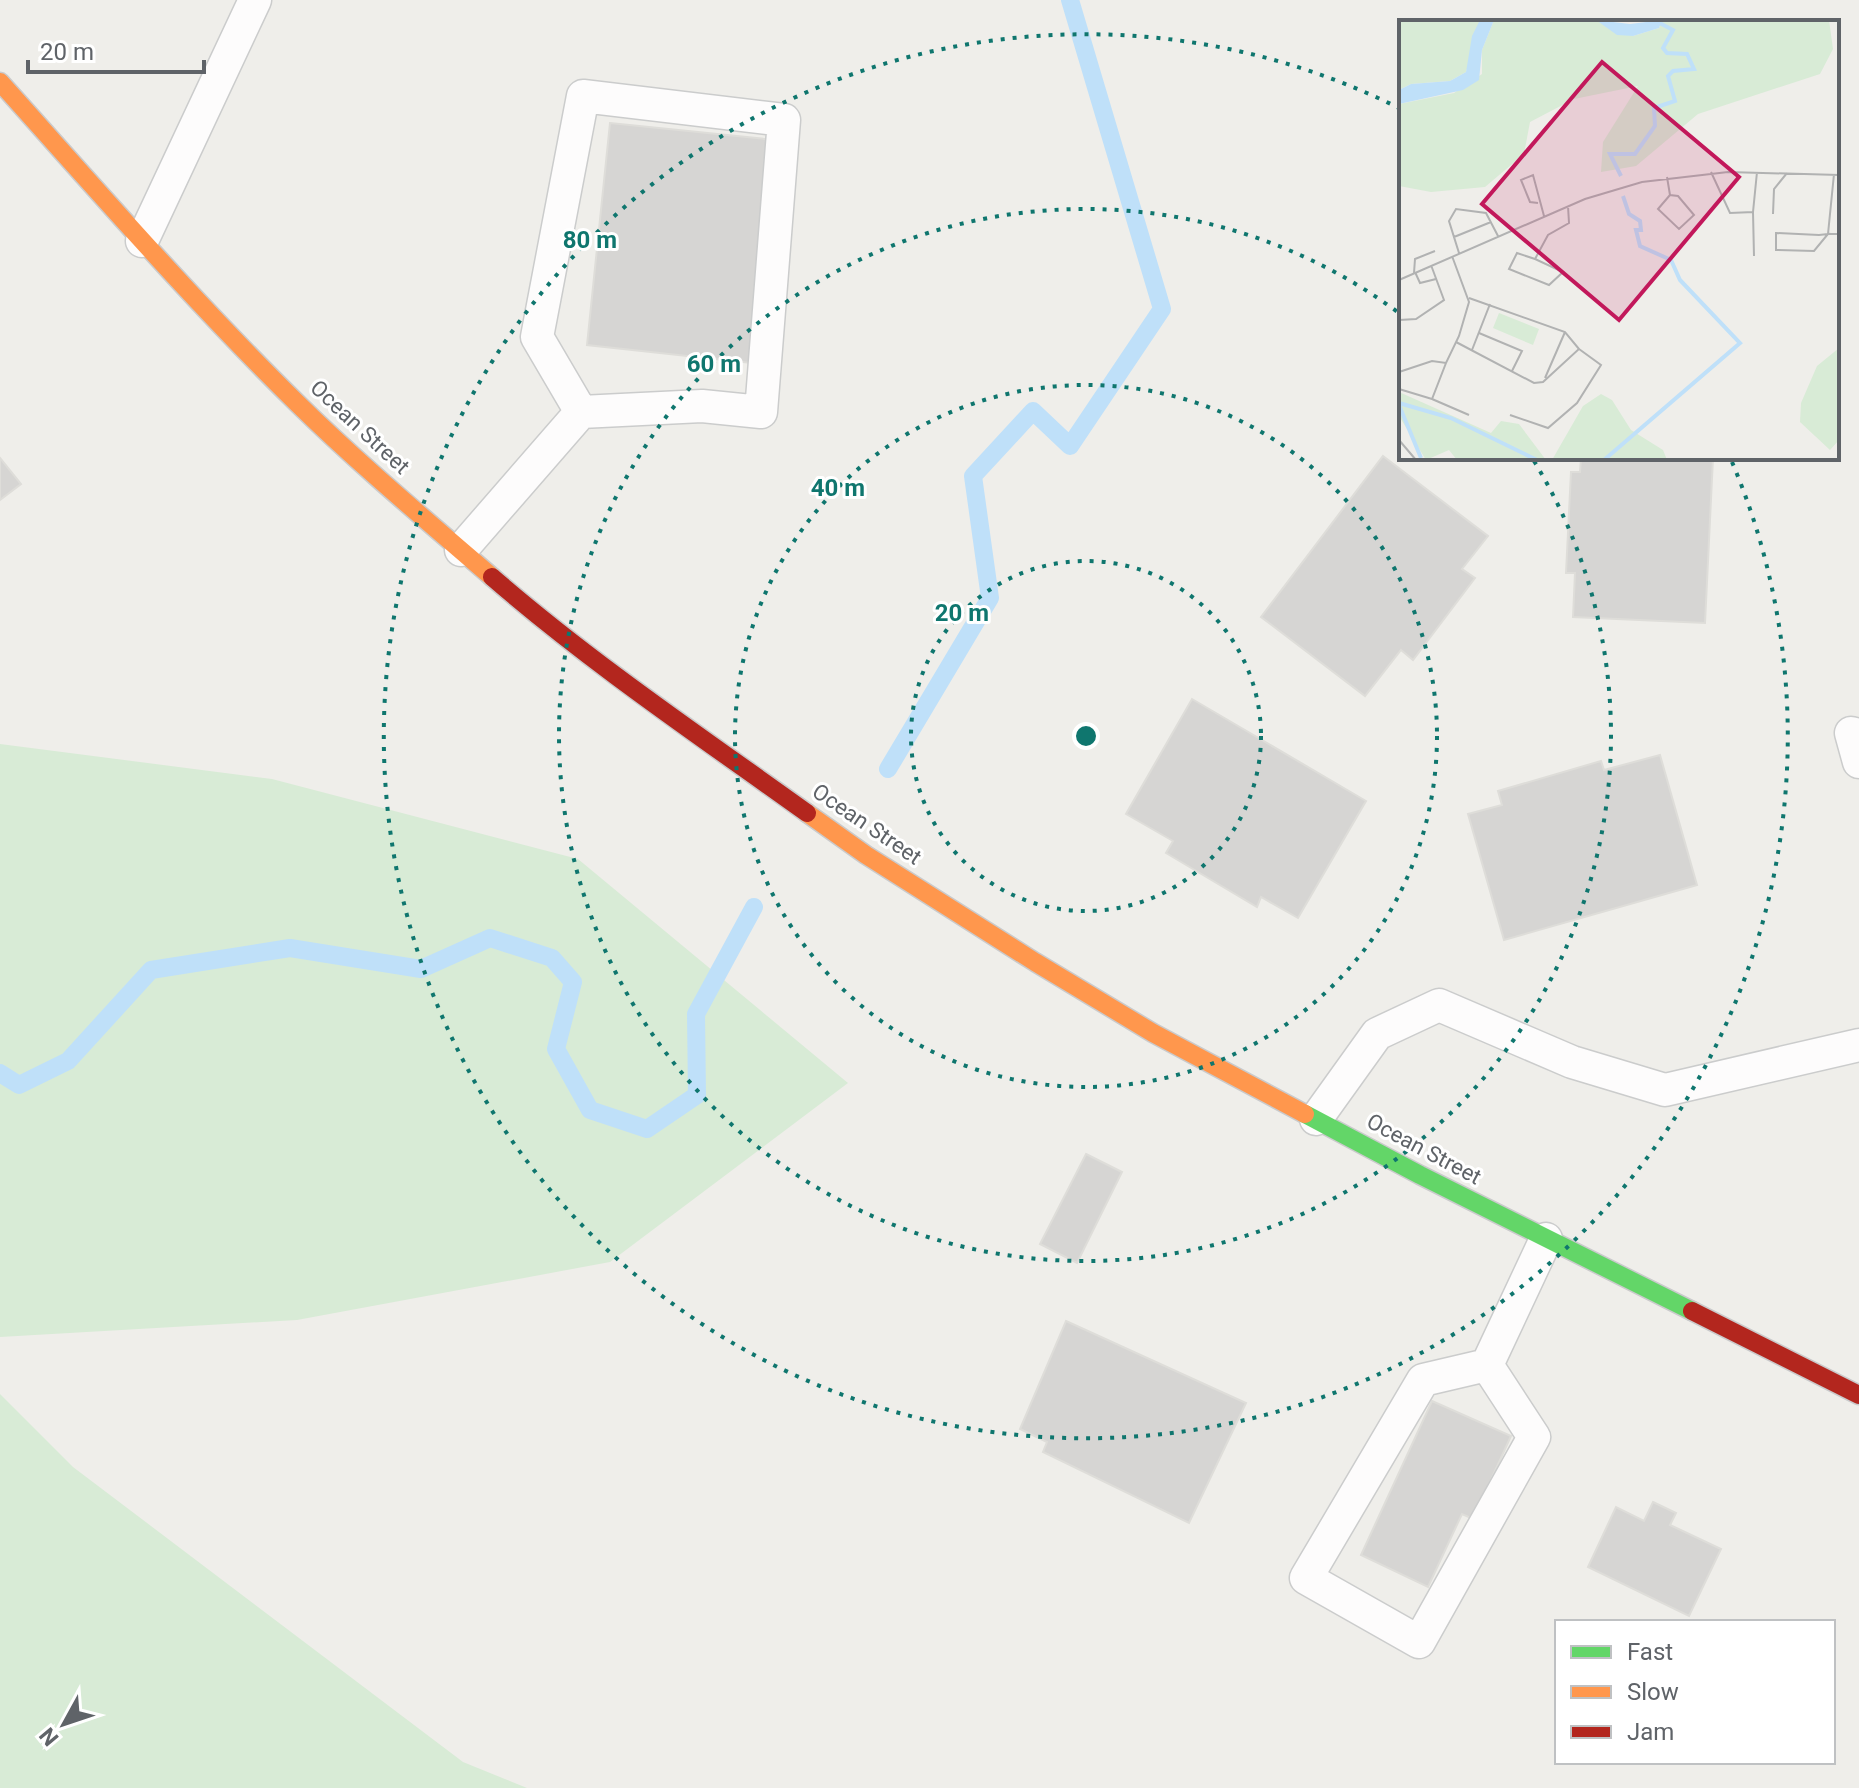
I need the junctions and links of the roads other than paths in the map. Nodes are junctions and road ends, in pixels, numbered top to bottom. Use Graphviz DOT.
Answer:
graph roads {
  1 [pos="255,0"];
  2 [pos="0,82"];
  3 [pos="142,241"];
  4 [pos="581,412"];
  5 [pos="461,550"];
  6 [pos="1859,735"];
  7 [pos="1859,762"];
  8 [pos="1859,1045"];
  9 [pos="1316,1119"];
  10 [pos="1546,1239"];
  11 [pos="1487,1365"];
  12 [pos="1859,1395"];
  1 -- 3 [label="lane"];
  2 -- 3 [label="main road, Ocean Street"];
  3 -- 5 [label="main road, Ocean Street"];
  4 -- 4 [label="lane"];
  4 -- 5 [label="lane"];
  5 -- 9 [label="main road, Ocean Street"];
  6 -- 7 [label="lane"];
  8 -- 9 [label="lane"];
  9 -- 10 [label="main road, Ocean Street"];
  10 -- 11 [label="lane"];
  10 -- 12 [label="main road, Ocean Street"];
  11 -- 11 [label="lane"];
}
